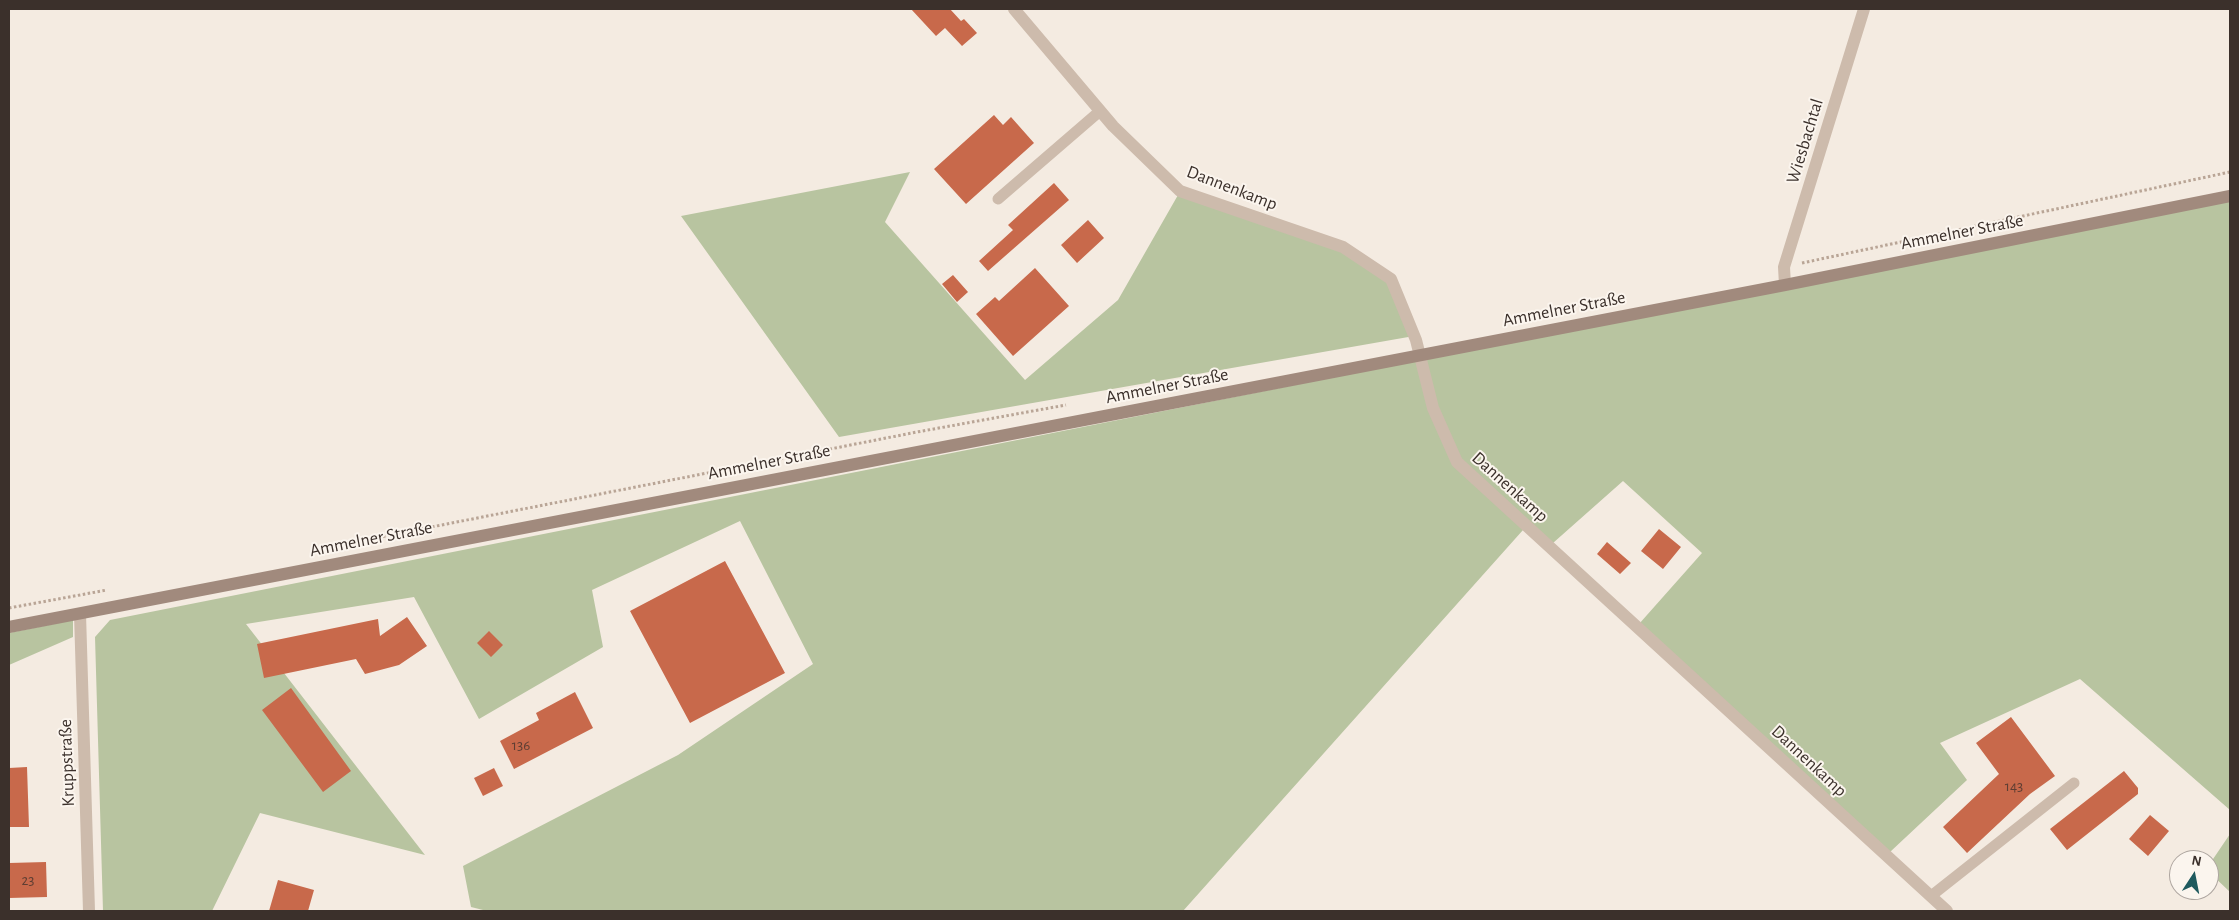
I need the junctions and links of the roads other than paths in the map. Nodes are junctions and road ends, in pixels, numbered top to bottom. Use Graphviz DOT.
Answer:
graph roads {
  1 [pos="1014,9"];
  2 [pos="1864,9"];
  3 [pos="1100,111"];
  4 [pos="2230,196"];
  5 [pos="998,199"];
  6 [pos="1785,285"];
  7 [pos="1419,355"];
  8 [pos="80,614"];
  9 [pos="9,627"];
  10 [pos="2074,783"];
  11 [pos="1931,896"];
  12 [pos="89,911"];
  13 [pos="1947,911"];
  1 -- 3 [label="street, Dannenkamp"];
  2 -- 6 [label="street, Wiesbachtal"];
  3 -- 5 [label="lane"];
  3 -- 7 [label="street, Dannenkamp"];
  4 -- 6 [label="street, Ammelner Straße"];
  6 -- 7 [label="street, Ammelner Straße"];
  7 -- 8 [label="street, Ammelner Straße"];
  7 -- 11 [label="street, Dannenkamp"];
  8 -- 9 [label="street, Ammelner Straße"];
  8 -- 12 [label="street, Kruppstraße"];
  10 -- 11 [label="lane"];
  11 -- 13 [label="street, Dannenkamp"];
}
